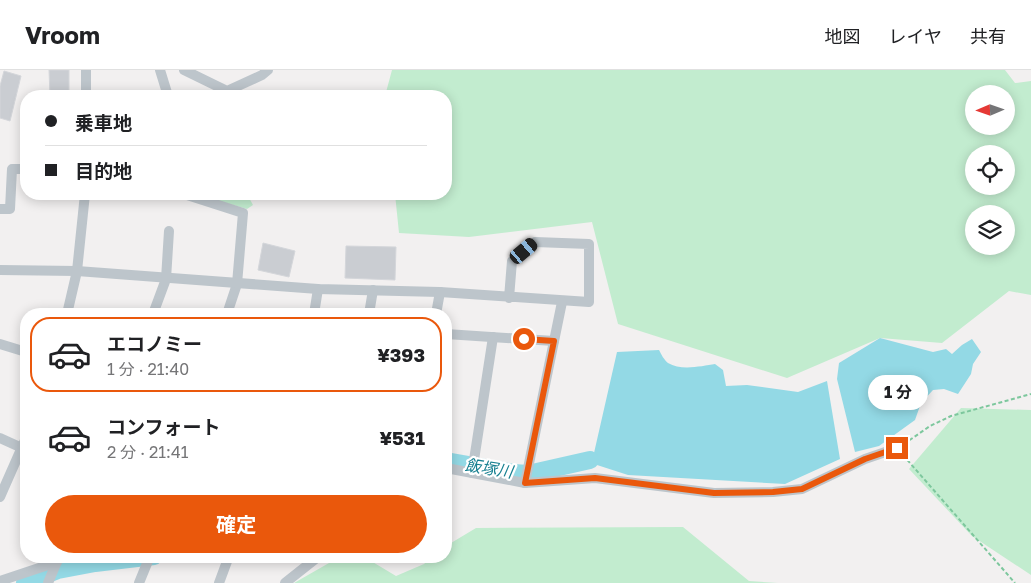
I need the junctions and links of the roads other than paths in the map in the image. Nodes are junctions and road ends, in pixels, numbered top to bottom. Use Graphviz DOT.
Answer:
graph roads {
  1 [pos="86,70"];
  2 [pos="160,70"];
  3 [pos="184,70"];
  4 [pos="268,70"];
  5 [pos="86,90"];
  6 [pos="166,90"];
  7 [pos="225,90"];
  8 [pos="229,90"];
  9 [pos="20,169"];
  10 [pos="84,200"];
  11 [pos="208,200"];
  12 [pos="0,209"];
  13 [pos="169,231"];
  14 [pos="0,270"];
  15 [pos="77,271"];
  16 [pos="166,279"];
  17 [pos="237,284"];
  18 [pos="318,289"];
  19 [pos="372,290"];
  20 [pos="440,292"];
  21 [pos="509,298"];
  22 [pos="562,302"];
  23 [pos="68,308"];
  24 [pos="156,308"];
  25 [pos="229,308"];
  26 [pos="315,308"];
  27 [pos="370,308"];
  28 [pos="437,308"];
  29 [pos="452,334"];
  30 [pos="493,337"];
  31 [pos="554,341"];
  32 [pos="0,344"];
  33 [pos="20,350"];
  34 [pos="0,438"];
  35 [pos="20,447"];
  36 [pos="897,448"];
  37 [pos="20,452"];
  38 [pos="452,469"];
  39 [pos="472,473"];
  40 [pos="525,483"];
  41 [pos="0,497"];
  42 [pos="47,563"];
  43 [pos="56,563"];
  44 [pos="147,563"];
  45 [pos="226,563"];
  46 [pos="310,563"];
  47 [pos="0,581"];
  48 [pos="48,583"];
  49 [pos="139,583"];
  50 [pos="219,583"];
  51 [pos="284,583"];
  1 -- 5 [label="street"];
  2 -- 6 [label="street"];
  3 -- 7 [label="street"];
  4 -- 8 [label="street"];
  9 -- 12 [label="street"];
  10 -- 15 [label="street"];
  11 -- 17 [label="street"];
  13 -- 16 [label="street"];
  14 -- 15 [label="street"];
  15 -- 16 [label="street"];
  15 -- 23 [label="street"];
  16 -- 17 [label="street"];
  16 -- 24 [label="street"];
  17 -- 18 [label="street"];
  17 -- 25 [label="street"];
  18 -- 19 [label="street"];
  18 -- 26 [label="street"];
  19 -- 20 [label="street"];
  19 -- 27 [label="street"];
  20 -- 21 [label="street"];
  20 -- 28 [label="street"];
  21 -- 22 [label="street"];
  21 -- 22 [label="street"];
  22 -- 31 [label="street"];
  29 -- 30 [label="street"];
  30 -- 31 [label="street"];
  30 -- 39 [label="street"];
  31 -- 40 [label="street"];
  32 -- 33 [label="street"];
  34 -- 35 [label="street"];
  36 -- 40 [label="street"];
  37 -- 41 [label="street"];
  38 -- 39 [label="street"];
  39 -- 40 [label="street"];
  42 -- 47 [label="street"];
  43 -- 48 [label="street"];
  44 -- 49 [label="street"];
  45 -- 50 [label="street"];
  46 -- 51 [label="street"];
}
